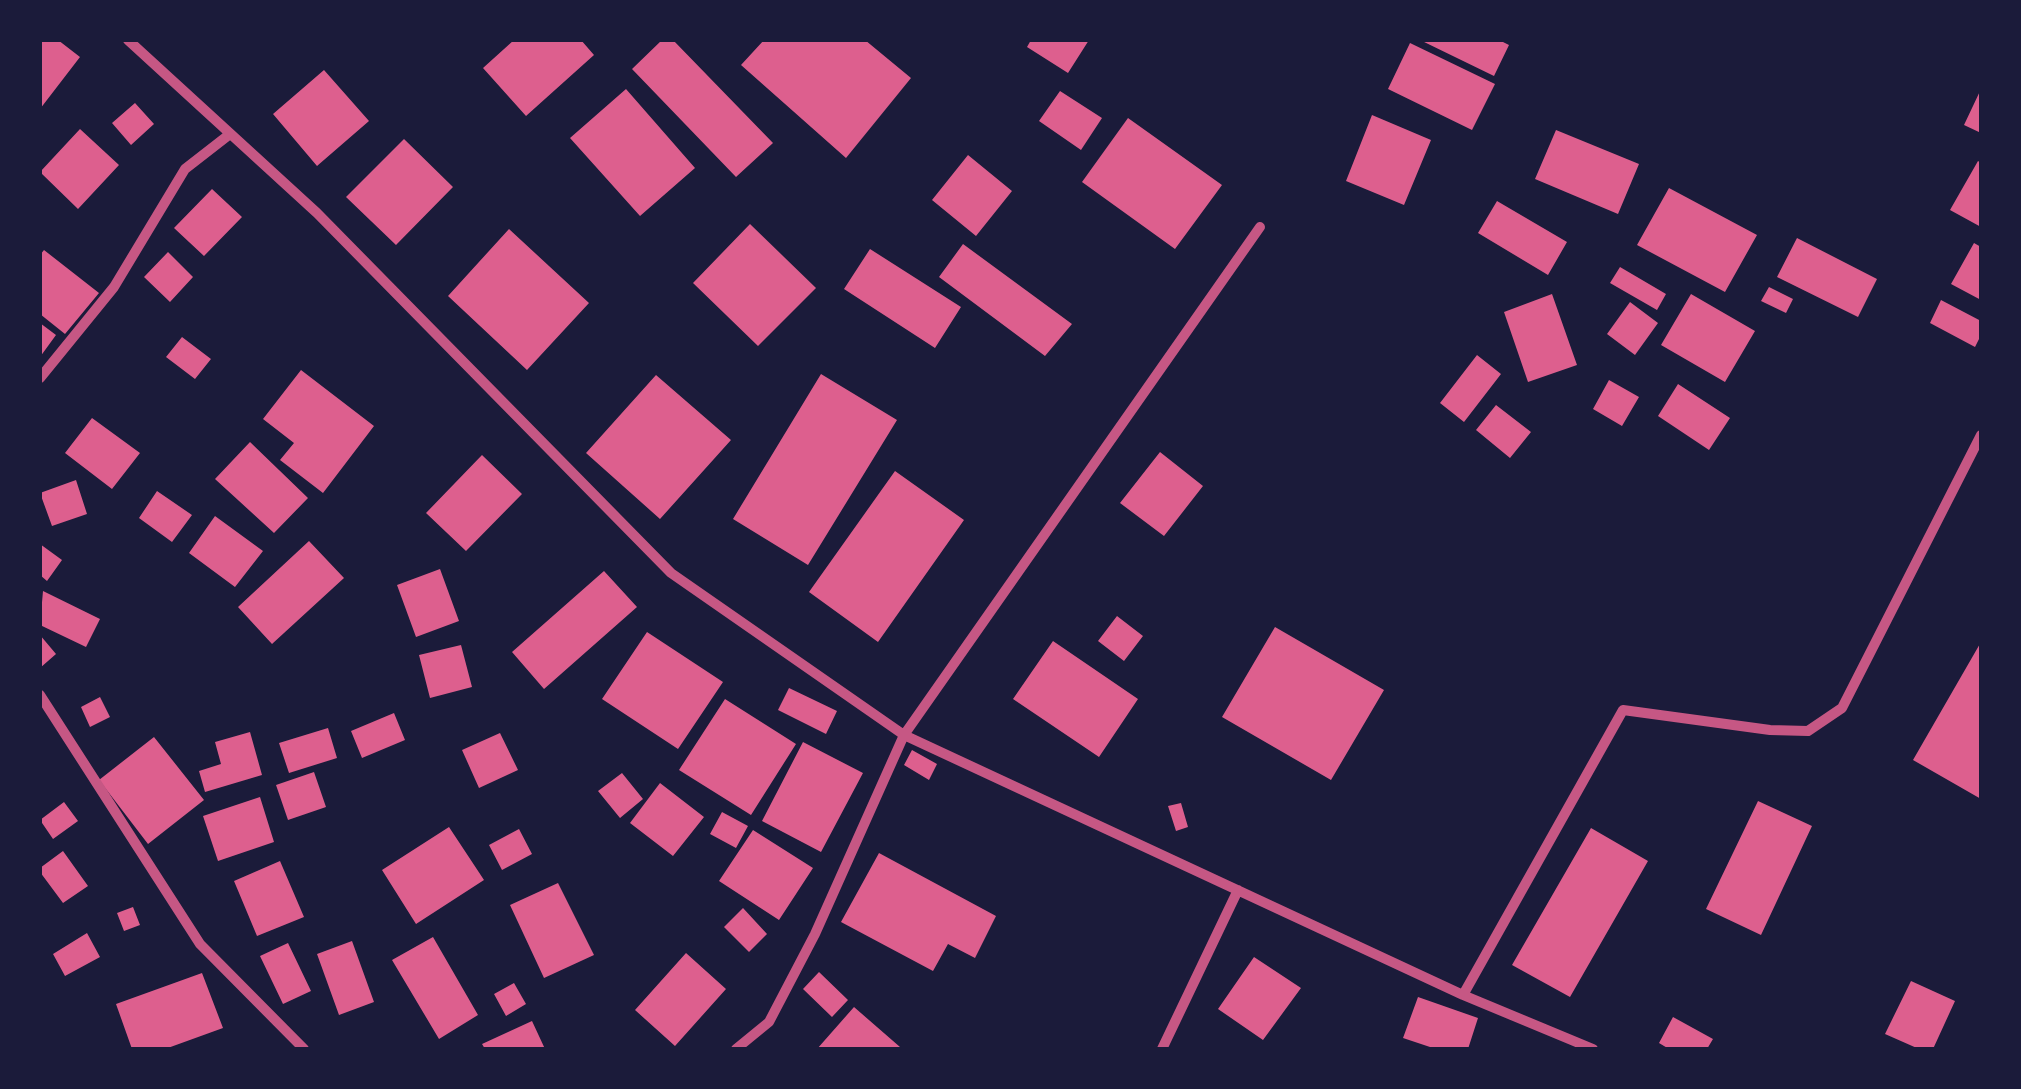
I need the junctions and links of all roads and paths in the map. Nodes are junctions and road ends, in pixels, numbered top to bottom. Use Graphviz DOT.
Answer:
graph roads {
  1 [pos="128,40"];
  2 [pos="230,134"];
  3 [pos="1260,227"];
  4 [pos="40,378"];
  5 [pos="1981,434"];
  6 [pos="40,696"];
  7 [pos="904,735"];
  8 [pos="1238,890"];
  9 [pos="1464,994"];
  10 [pos="304,1049"];
  11 [pos="736,1049"];
  12 [pos="1162,1049"];
  13 [pos="1593,1049"];
  1 -- 2 [label="street"];
  2 -- 4 [label="street"];
  2 -- 7 [label="street"];
  3 -- 7 [label="street"];
  5 -- 9 [label="street"];
  6 -- 10 [label="street"];
  7 -- 8 [label="street"];
  7 -- 11 [label="street"];
  8 -- 9 [label="street"];
  8 -- 12 [label="street"];
  9 -- 13 [label="street"];
}
